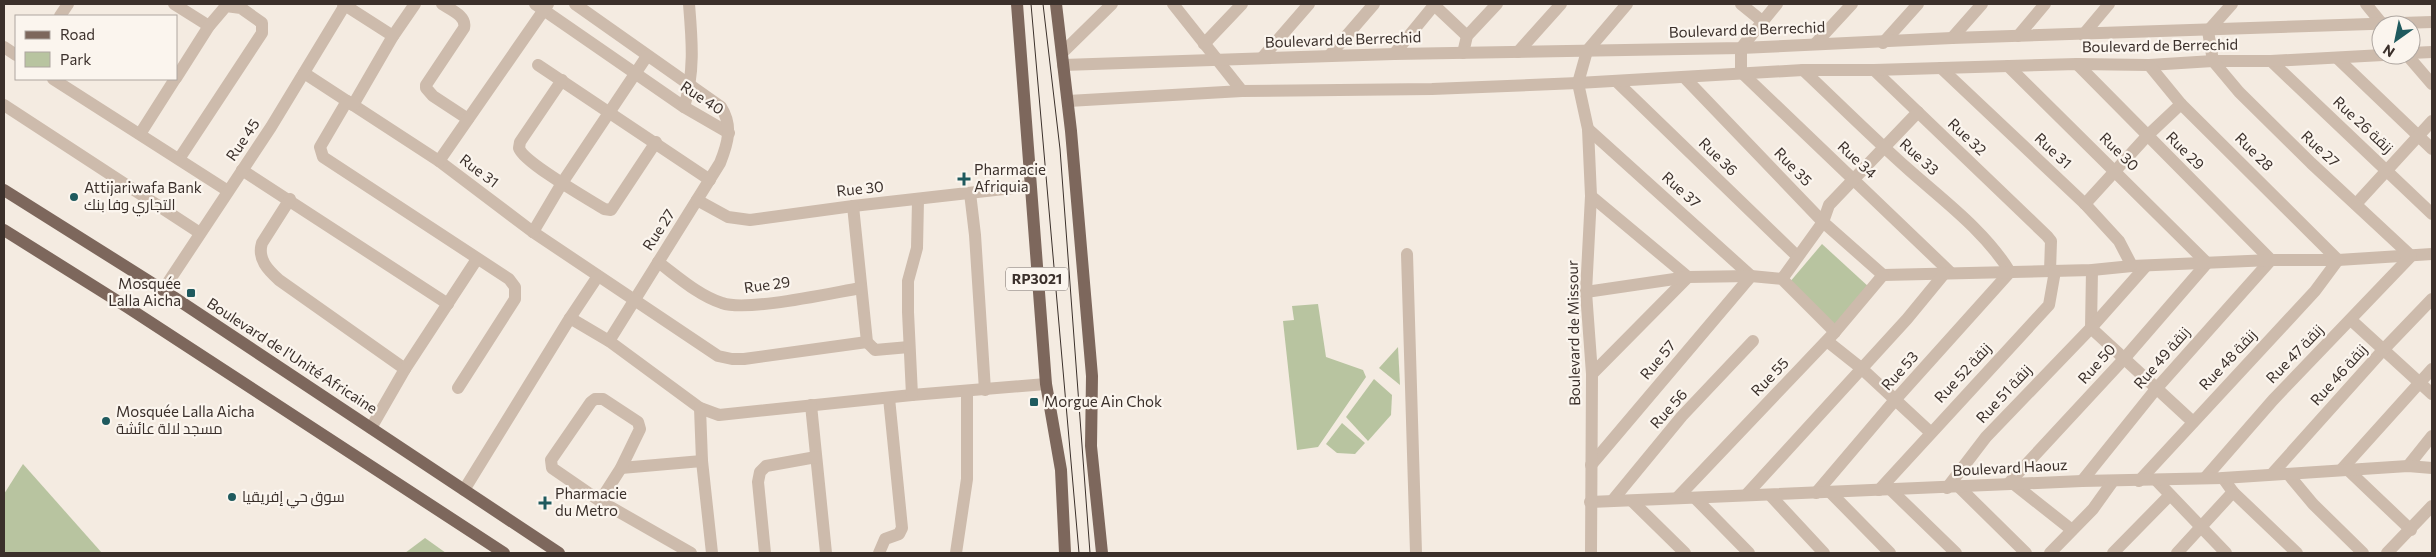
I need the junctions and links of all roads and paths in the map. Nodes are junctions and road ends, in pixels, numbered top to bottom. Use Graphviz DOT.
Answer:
graph roads {
  1 [pos="68,4"];
  2 [pos="174,4"];
  3 [pos="415,4"];
  4 [pos="442,4"];
  5 [pos="576,4"];
  6 [pos="688,4"];
  7 [pos="1017,4"];
  8 [pos="1056,4"];
  9 [pos="1112,4"];
  10 [pos="1242,4"];
  11 [pos="1309,4"];
  12 [pos="1374,4"];
  13 [pos="1434,4"];
  14 [pos="1497,4"];
  15 [pos="1561,4"];
  16 [pos="1627,4"];
  17 [pos="1741,4"];
  18 [pos="1777,4"];
  19 [pos="1852,4"];
  20 [pos="1918,4"];
  21 [pos="1982,4"];
  22 [pos="2045,4"];
  23 [pos="2109,4"];
  24 [pos="2232,4"];
  25 [pos="2366,4"];
  26 [pos="344,5"];
  27 [pos="1175,5"];
  28 [pos="542,6"];
  29 [pos="61,15"];
  30 [pos="2375,15"];
  31 [pos="1762,21"];
  32 [pos="2371,24"];
  33 [pos="209,26"];
  34 [pos="2208,30"];
  35 [pos="2083,34"];
  36 [pos="393,36"];
  37 [pos="1466,36"];
  38 [pos="2018,36"];
  39 [pos="1952,38"];
  40 [pos="1884,43"];
  41 [pos="1204,44"];
  42 [pos="1816,44"];
  43 [pos="4,48"];
  44 [pos="1741,48"];
  45 [pos="1586,51"];
  46 [pos="1518,52"];
  47 [pos="1463,53"];
  48 [pos="15,54"];
  49 [pos="1394,54"];
  50 [pos="647,56"];
  51 [pos="1330,56"];
  52 [pos="2371,56"];
  53 [pos="1262,58"];
  54 [pos="2337,58"];
  55 [pos="1063,59"];
  56 [pos="1216,60"];
  57 [pos="2213,61"];
  58 [pos="2271,61"];
  59 [pos="2077,64"];
  60 [pos="538,65"];
  61 [pos="2148,65"];
  62 [pos="2416,65"];
  63 [pos="2008,66"];
  64 [pos="1941,68"];
  65 [pos="1803,70"];
  66 [pos="1874,70"];
  67 [pos="1741,72"];
  68 [pos="304,73"];
  69 [pos="636,73"];
  70 [pos="178,75"];
  71 [pos="1684,76"];
  72 [pos="55,80"];
  73 [pos="175,80"];
  74 [pos="562,80"];
  75 [pos="1616,81"];
  76 [pos="1578,83"];
  77 [pos="2432,84"];
  78 [pos="691,86"];
  79 [pos="1242,91"];
  80 [pos="1068,101"];
  81 [pos="350,103"];
  82 [pos="2181,104"];
  83 [pos="4,105"];
  84 [pos="684,107"];
  85 [pos="610,112"];
  86 [pos="1918,112"];
  87 [pos="468,119"];
  88 [pos="2432,121"];
  89 [pos="1588,129"];
  90 [pos="729,133"];
  91 [pos="140,134"];
  92 [pos="2147,136"];
  93 [pos="2418,136"];
  94 [pos="656,142"];
  95 [pos="1884,147"];
  96 [pos="2432,148"];
  97 [pos="178,159"];
  98 [pos="439,161"];
  99 [pos="242,170"];
  100 [pos="2386,170"];
  101 [pos="2115,171"];
  102 [pos="1854,179"];
  103 [pos="710,180"];
  104 [pos="562,183"];
  105 [pos="1030,186"];
  106 [pos="4,190"];
  107 [pos="228,191"];
  108 [pos="970,192"];
  109 [pos="1591,196"];
  110 [pos="290,199"];
  111 [pos="697,200"];
  112 [pos="918,200"];
  113 [pos="2085,204"];
  114 [pos="2356,204"];
  115 [pos="853,206"];
  116 [pos="2432,214"];
  117 [pos="1823,222"];
  118 [pos="4,230"];
  119 [pos="533,232"];
  120 [pos="200,233"];
  121 [pos="1407,254"];
  122 [pos="2432,254"];
  123 [pos="1797,256"];
  124 [pos="2411,256"];
  125 [pos="477,258"];
  126 [pos="2271,260"];
  127 [pos="2338,260"];
  128 [pos="658,262"];
  129 [pos="2207,263"];
  130 [pos="2132,266"];
  131 [pos="2146,266"];
  132 [pos="2092,270"];
  133 [pos="2052,271"];
  134 [pos="2010,272"];
  135 [pos="1948,273"];
  136 [pos="1883,275"];
  137 [pos="598,276"];
  138 [pos="1751,276"];
  139 [pos="1688,277"];
  140 [pos="1782,279"];
  141 [pos="862,288"];
  142 [pos="163,290"];
  143 [pos="1586,292"];
  144 [pos="633,299"];
  145 [pos="2432,299"];
  146 [pos="448,304"];
  147 [pos="570,318"];
  148 [pos="2351,320"];
  149 [pos="2091,328"];
  150 [pos="1831,336"];
  151 [pos="609,341"];
  152 [pos="1753,341"];
  153 [pos="867,342"];
  154 [pos="909,347"];
  155 [pos="2383,350"];
  156 [pos="2123,360"];
  157 [pos="1861,368"];
  158 [pos="405,369"];
  159 [pos="2432,369"];
  160 [pos="1592,374"];
  161 [pos="2420,383"];
  162 [pos="1046,384"];
  163 [pos="458,388"];
  164 [pos="2156,389"];
  165 [pos="985,390"];
  166 [pos="968,391"];
  167 [pos="2432,394"];
  168 [pos="912,395"];
  169 [pos="889,398"];
  170 [pos="1895,400"];
  171 [pos="810,405"];
  172 [pos="700,408"];
  173 [pos="2193,422"];
  174 [pos="372,428"];
  175 [pos="1930,432"];
  176 [pos="2432,436"];
  177 [pos="816,457"];
  178 [pos="702,461"];
  179 [pos="1591,465"];
  180 [pos="2408,466"];
  181 [pos="621,468"];
  182 [pos="2432,468"];
  183 [pos="2344,470"];
  184 [pos="2272,474"];
  185 [pos="2288,474"];
  186 [pos="2205,478"];
  187 [pos="2223,478"];
  188 [pos="2139,480"];
  189 [pos="2156,480"];
  190 [pos="2082,481"];
  191 [pos="2113,481"];
  192 [pos="2012,485"];
  193 [pos="1953,487"];
  194 [pos="464,490"];
  195 [pos="1885,490"];
  196 [pos="2233,492"];
  197 [pos="1831,493"];
  198 [pos="1816,494"];
  199 [pos="1746,495"];
  200 [pos="1770,495"];
  201 [pos="2169,496"];
  202 [pos="1677,498"];
  203 [pos="1696,498"];
  204 [pos="600,501"];
  205 [pos="1612,501"];
  206 [pos="1632,501"];
  207 [pos="1590,502"];
  208 [pos="2432,506"];
  209 [pos="2200,527"];
  210 [pos="2072,530"];
  211 [pos="2411,530"];
  212 [pos="1591,548"];
  213 [pos="504,553"];
  214 [pos="559,553"];
  215 [pos="691,553"];
  216 [pos="712,553"];
  217 [pos="765,553"];
  218 [pos="826,553"];
  219 [pos="879,553"];
  220 [pos="956,553"];
  221 [pos="1065,553"];
  222 [pos="1102,553"];
  223 [pos="1416,553"];
  224 [pos="1603,553"];
  225 [pos="1685,553"];
  226 [pos="1749,553"];
  227 [pos="1824,553"];
  228 [pos="1890,553"];
  229 [pos="1956,553"];
  230 [pos="2026,553"];
  231 [pos="2050,553"];
  232 [pos="2113,553"];
  233 [pos="2177,553"];
  234 [pos="2226,553"];
  235 [pos="2297,553"];
  236 [pos="2363,553"];
  237 [pos="2387,553"];
  1 -- 29 [label="street"];
  2 -- 33 [label="street"];
  3 -- 36 [label="street"];
  4 -- 87 [label="street"];
  5 -- 50 [label="street, Rue 40"];
  6 -- 78 [label="street"];
  7 -- 105 [label="main road, RP3021"];
  8 -- 55 [label="main road, RP3021"];
  9 -- 55 [label="street"];
  10 -- 41 [label="street"];
  11 -- 53 [label="street"];
  12 -- 51 [label="street"];
  13 -- 37 [label="street"];
  13 -- 49 [label="street"];
  14 -- 37 [label="street"];
  15 -- 46 [label="street"];
  16 -- 45 [label="street"];
  17 -- 31 [label="street"];
  18 -- 31 [label="street"];
  19 -- 42 [label="street"];
  20 -- 40 [label="street"];
  21 -- 39 [label="street"];
  22 -- 38 [label="street"];
  23 -- 35 [label="street"];
  24 -- 34 [label="street"];
  25 -- 30 [label="street"];
  26 -- 36 [label="street"];
  26 -- 68 [label="street, Rue 45"];
  27 -- 41 [label="street"];
  28 -- 69 [label="street, Rue 40"];
  28 -- 87 [label="street"];
  31 -- 44 [label="street"];
  32 -- 34 [label="street, Boulevard de Berrechid"];
  33 -- 70 [label="street"];
  33 -- 97 [label="street"];
  34 -- 35 [label="street, Boulevard de Berrechid"];
  34 -- 57 [label="street"];
  35 -- 38 [label="street, Boulevard de Berrechid"];
  36 -- 81 [label="street"];
  37 -- 47 [label="street"];
  38 -- 39 [label="street, Boulevard de Berrechid"];
  39 -- 40 [label="street, Boulevard de Berrechid"];
  40 -- 42 [label="street, Boulevard de Berrechid"];
  41 -- 56 [label="street"];
  42 -- 44 [label="street, Boulevard de Berrechid"];
  43 -- 48 [label="street"];
  44 -- 45 [label="street, Boulevard de Berrechid"];
  44 -- 67 [label="street"];
  45 -- 46 [label="street, Boulevard de Berrechid"];
  45 -- 76 [label="street"];
  46 -- 47 [label="street, Boulevard de Berrechid"];
  47 -- 49 [label="street, Boulevard de Berrechid"];
  49 -- 51 [label="street, Boulevard de Berrechid"];
  50 -- 69 [label="street"];
  50 -- 78 [label="street, Rue 40"];
  51 -- 53 [label="street, Boulevard de Berrechid"];
  52 -- 54 [label="street, Boulevard de Berrechid"];
  53 -- 56 [label="street, Boulevard de Berrechid"];
  54 -- 58 [label="street, Boulevard de Berrechid"];
  54 -- 93 [label="street"];
  55 -- 56 [label="street, Boulevard de Berrechid"];
  55 -- 80 [label="main road, RP3021"];
  56 -- 79 [label="street"];
  57 -- 58 [label="street, Boulevard de Berrechid"];
  57 -- 61 [label="street, Boulevard de Berrechid"];
  57 -- 114 [label="street, Rue 27"];
  58 -- 100 [label="street, Rue 26 زنقة"];
  59 -- 61 [label="street, Boulevard de Berrechid"];
  59 -- 63 [label="street, Boulevard de Berrechid"];
  59 -- 92 [label="street, Rue 29"];
  60 -- 74 [label="street"];
  61 -- 82 [label="street, Rue 28"];
  62 -- 77 [label="street"];
  63 -- 64 [label="street, Boulevard de Berrechid"];
  63 -- 101 [label="street, Rue 30"];
  64 -- 66 [label="street, Boulevard de Berrechid"];
  64 -- 113 [label="street, Rue 31"];
  65 -- 66 [label="street, Boulevard de Berrechid"];
  65 -- 67 [label="street, Boulevard de Berrechid"];
  65 -- 95 [label="street, Rue 33"];
  66 -- 86 [label="street, Rue 32"];
  67 -- 71 [label="street, Boulevard de Berrechid"];
  67 -- 102 [label="street, Rue 34"];
  68 -- 81 [label="street, Rue 31"];
  68 -- 99 [label="street, Rue 45"];
  69 -- 84 [label="street, Rue 40"];
  69 -- 85 [label="street"];
  71 -- 75 [label="street, Boulevard de Berrechid"];
  71 -- 117 [label="street, Rue 35"];
  72 -- 91 [label="street"];
  73 -- 91 [label="street"];
  74 -- 85 [label="street"];
  74 -- 104 [label="street"];
  75 -- 76 [label="street, Boulevard de Berrechid"];
  75 -- 123 [label="street, Rue 36"];
  76 -- 79 [label="street, Boulevard de Berrechid"];
  76 -- 89 [label="street, Boulevard de Missour"];
  78 -- 84 [label="street"];
  78 -- 90 [label="street, Rue 40"];
  79 -- 80 [label="street, Boulevard de Berrechid"];
  80 -- 222 [label="main road, RP3021"];
  81 -- 98 [label="street, Rue 31"];
  81 -- 125 [label="street"];
  82 -- 92 [label="street"];
  82 -- 127 [label="street, Rue 28"];
  83 -- 120 [label="street"];
  84 -- 90 [label="street, Rue 40"];
  85 -- 94 [label="street"];
  85 -- 104 [label="street"];
  86 -- 95 [label="street"];
  86 -- 133 [label="street, Rue 32"];
  87 -- 98 [label="street"];
  88 -- 93 [label="street"];
  89 -- 109 [label="street, Boulevard de Missour"];
  89 -- 138 [label="street, Rue 37"];
  90 -- 103 [label="street, Rue 27"];
  91 -- 97 [label="street"];
  92 -- 101 [label="street"];
  92 -- 126 [label="street, Rue 29"];
  93 -- 96 [label="street"];
  93 -- 100 [label="street"];
  94 -- 103 [label="street"];
  94 -- 104 [label="street"];
  95 -- 102 [label="street"];
  95 -- 134 [label="street, Rue 33"];
  97 -- 107 [label="street"];
  98 -- 119 [label="street, Rue 31"];
  99 -- 107 [label="street, Rue 45"];
  99 -- 110 [label="street"];
  100 -- 114 [label="street"];
  100 -- 116 [label="street, Rue 26 زنقة"];
  101 -- 113 [label="street"];
  101 -- 129 [label="street, Rue 30"];
  102 -- 117 [label="street"];
  102 -- 135 [label="street, Rue 34"];
  103 -- 111 [label="street, Rue 27"];
  104 -- 119 [label="street"];
  105 -- 108 [label="street, Rue 30"];
  105 -- 162 [label="main road, RP3021"];
  106 -- 142 [label="main road, Boulevard de l'Unité Africaine"];
  107 -- 120 [label="street, Rue 45"];
  108 -- 112 [label="street, Rue 30"];
  108 -- 165 [label="street"];
  109 -- 139 [label="street"];
  109 -- 143 [label="street, Boulevard de Missour"];
  110 -- 146 [label="street"];
  110 -- 158 [label="street"];
  111 -- 115 [label="street, Rue 30"];
  111 -- 128 [label="street, Rue 27"];
  112 -- 115 [label="street, Rue 30"];
  112 -- 154 [label="street"];
  113 -- 130 [label="street, Rue 31"];
  114 -- 124 [label="street, Rue 27"];
  115 -- 141 [label="street"];
  117 -- 123 [label="street"];
  117 -- 136 [label="street, Rue 35"];
  118 -- 213 [label="main road"];
  119 -- 137 [label="street, Rue 31"];
  120 -- 142 [label="street, Rue 45"];
  121 -- 223 [label="street"];
  122 -- 124 [label="street"];
  123 -- 140 [label="street"];
  124 -- 127 [label="street"];
  124 -- 148 [label="street, Rue 47 زنقة"];
  125 -- 146 [label="street"];
  125 -- 163 [label="street"];
  126 -- 127 [label="street"];
  126 -- 129 [label="street"];
  126 -- 164 [label="street, Rue 49 زنقة"];
  127 -- 173 [label="street, Rue 48 زنقة"];
  128 -- 141 [label="street, Rue 29"];
  128 -- 144 [label="street, Rue 27"];
  129 -- 131 [label="street"];
  129 -- 156 [label="street, Rue 50"];
  130 -- 131 [label="street"];
  130 -- 132 [label="street"];
  131 -- 149 [label="street, Rue 51 زنقة"];
  132 -- 133 [label="street"];
  132 -- 149 [label="street"];
  133 -- 134 [label="street"];
  133 -- 175 [label="street, Rue 52 زنقة"];
  134 -- 135 [label="street"];
  134 -- 170 [label="street, Rue 53"];
  135 -- 136 [label="street"];
  135 -- 157 [label="street"];
  136 -- 150 [label="street, Rue 55"];
  137 -- 144 [label="street, Rue 31"];
  137 -- 147 [label="street"];
  138 -- 139 [label="street"];
  138 -- 140 [label="street"];
  138 -- 179 [label="street, Rue 57"];
  139 -- 143 [label="street"];
  139 -- 160 [label="street"];
  140 -- 150 [label="street"];
  141 -- 153 [label="street"];
  142 -- 174 [label="main road, Boulevard de l'Unité Africaine"];
  143 -- 160 [label="street, Boulevard de Missour"];
  144 -- 151 [label="street, Rue 27"];
  144 -- 153 [label="street, Rue 31"];
  145 -- 155 [label="street, Rue 46 زنقة"];
  146 -- 158 [label="street"];
  147 -- 151 [label="street"];
  147 -- 194 [label="street"];
  148 -- 155 [label="street"];
  148 -- 186 [label="street, Rue 47 زنقة"];
  149 -- 156 [label="street"];
  149 -- 193 [label="street, Rue 51 زنقة"];
  150 -- 157 [label="street"];
  150 -- 202 [label="street, Rue 55"];
  151 -- 172 [label="street"];
  152 -- 205 [label="street, Rue 56"];
  153 -- 154 [label="street"];
  154 -- 168 [label="street"];
  155 -- 161 [label="street"];
  155 -- 184 [label="street, Rue 46 زنقة"];
  156 -- 164 [label="street"];
  156 -- 192 [label="street, Rue 50"];
  157 -- 170 [label="street"];
  157 -- 199 [label="street"];
  158 -- 174 [label="street"];
  159 -- 161 [label="street"];
  160 -- 179 [label="street, Boulevard de Missour"];
  161 -- 167 [label="street"];
  161 -- 183 [label="street"];
  162 -- 165 [label="street"];
  162 -- 221 [label="main road, RP3021"];
  164 -- 173 [label="street"];
  164 -- 190 [label="street, Rue 49 زنقة"];
  165 -- 166 [label="street"];
  166 -- 168 [label="street"];
  166 -- 220 [label="street"];
  168 -- 169 [label="street"];
  169 -- 171 [label="street"];
  169 -- 219 [label="street"];
  170 -- 175 [label="street"];
  170 -- 198 [label="street, Rue 53"];
  171 -- 172 [label="street"];
  171 -- 177 [label="street"];
  172 -- 178 [label="street"];
  173 -- 188 [label="street, Rue 48 زنقة"];
  174 -- 194 [label="main road, Boulevard de l'Unité Africaine"];
  175 -- 195 [label="street, Rue 52 زنقة"];
  176 -- 180 [label="street"];
  177 -- 217 [label="street"];
  177 -- 218 [label="street"];
  178 -- 181 [label="street"];
  178 -- 216 [label="street"];
  179 -- 207 [label="street, Boulevard de Missour"];
  180 -- 182 [label="street, Boulevard Haouz"];
  180 -- 183 [label="street, Boulevard Haouz"];
  181 -- 204 [label="street"];
  181 -- 204 [label="street"];
  183 -- 185 [label="street, Boulevard Haouz"];
  183 -- 211 [label="street"];
  184 -- 185 [label="street, Boulevard Haouz"];
  184 -- 187 [label="street, Boulevard Haouz"];
  185 -- 236 [label="street"];
  186 -- 187 [label="street, Boulevard Haouz"];
  186 -- 189 [label="street, Boulevard Haouz"];
  187 -- 196 [label="street"];
  188 -- 189 [label="street, Boulevard Haouz"];
  188 -- 191 [label="street, Boulevard Haouz"];
  189 -- 201 [label="street"];
  190 -- 191 [label="street, Boulevard Haouz"];
  190 -- 192 [label="street, Boulevard Haouz"];
  191 -- 210 [label="street"];
  192 -- 193 [label="street, Boulevard Haouz"];
  192 -- 210 [label="street"];
  193 -- 195 [label="street, Boulevard Haouz"];
  193 -- 230 [label="street"];
  194 -- 214 [label="main road, Boulevard de l'Unité Africaine"];
  195 -- 197 [label="street, Boulevard Haouz"];
  195 -- 229 [label="street"];
  196 -- 209 [label="street"];
  196 -- 235 [label="street"];
  197 -- 198 [label="street, Boulevard Haouz"];
  197 -- 228 [label="street"];
  198 -- 200 [label="street, Boulevard Haouz"];
  199 -- 200 [label="street, Boulevard Haouz"];
  199 -- 203 [label="street, Boulevard Haouz"];
  200 -- 227 [label="street"];
  201 -- 209 [label="street"];
  201 -- 232 [label="street"];
  202 -- 203 [label="street, Boulevard Haouz"];
  202 -- 206 [label="street, Boulevard Haouz"];
  203 -- 226 [label="street"];
  204 -- 215 [label="street"];
  205 -- 206 [label="street, Boulevard Haouz"];
  205 -- 207 [label="street, Boulevard Haouz"];
  206 -- 225 [label="street"];
  207 -- 212 [label="street, Boulevard de Missour"];
  208 -- 211 [label="street"];
  209 -- 233 [label="street"];
  209 -- 234 [label="street"];
  210 -- 231 [label="street"];
  211 -- 237 [label="street"];
  212 -- 224 [label="street"];
}
